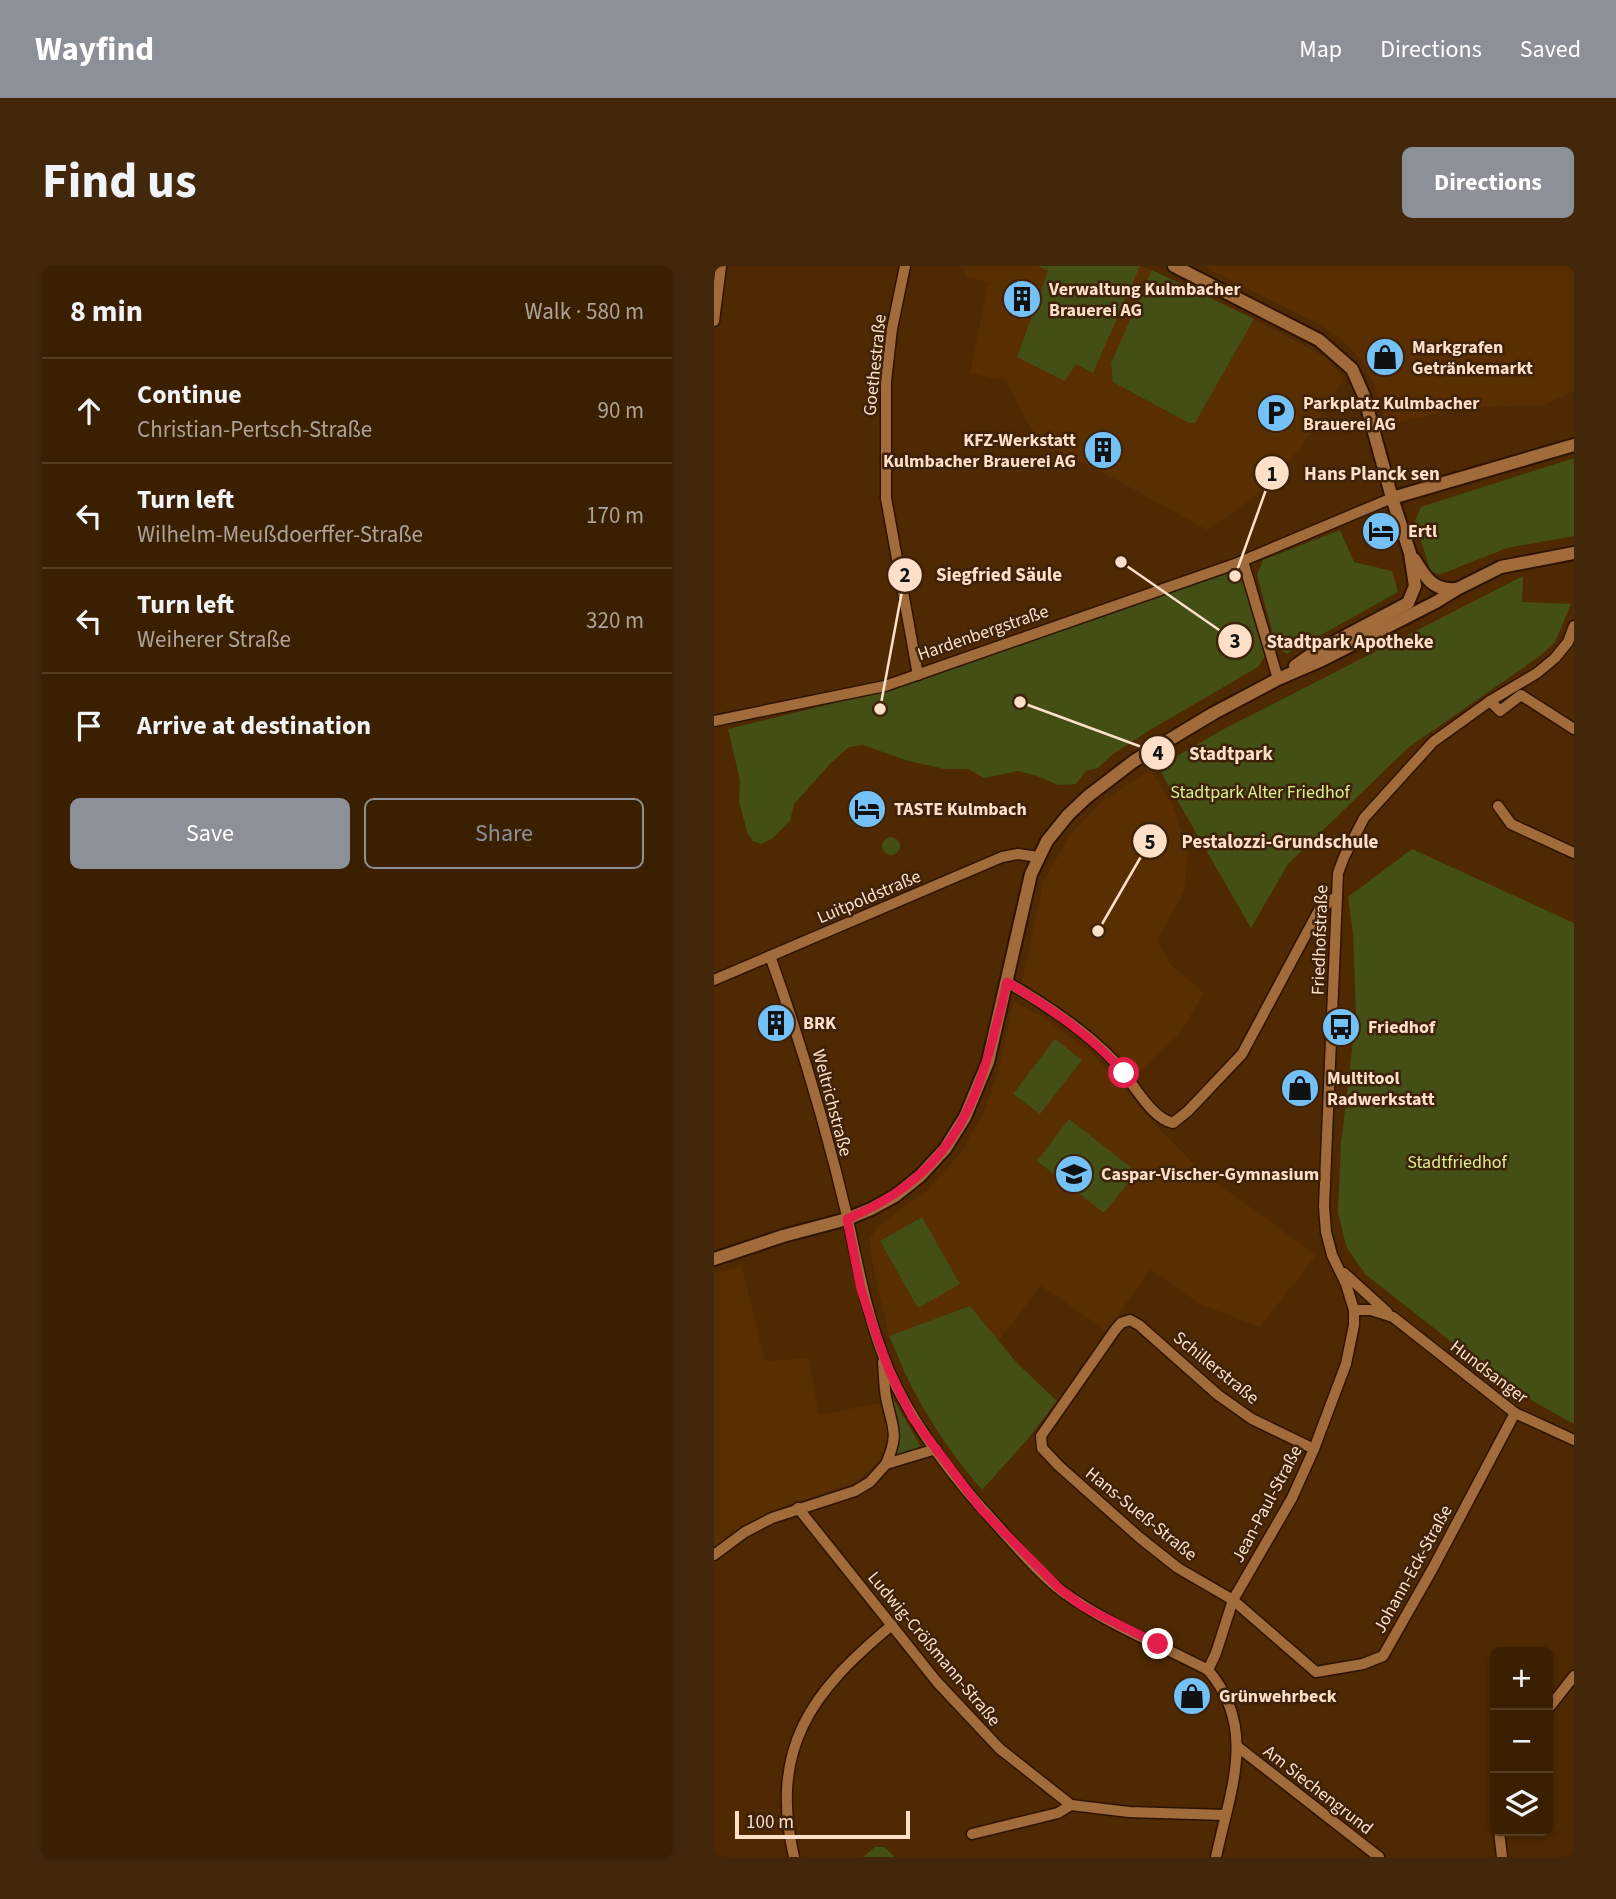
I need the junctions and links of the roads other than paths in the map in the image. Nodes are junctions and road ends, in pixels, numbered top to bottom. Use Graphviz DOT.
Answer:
graph roads {
  1 [pos="721,266"];
  2 [pos="905,266"];
  3 [pos="1174,266"];
  4 [pos="714,321"];
  5 [pos="1574,445"];
  6 [pos="1392,498"];
  7 [pos="1410,553"];
  8 [pos="1574,553"];
  9 [pos="1243,561"];
  10 [pos="1457,589"];
  11 [pos="1574,626"];
  12 [pos="1571,643"];
  13 [pos="918,675"];
  14 [pos="1278,679"];
  15 [pos="1490,701"];
  16 [pos="714,721"];
  17 [pos="1574,729"];
  18 [pos="1498,806"];
  19 [pos="1574,853"];
  20 [pos="1038,857"];
  21 [pos="1336,896"];
  22 [pos="770,956"];
  23 [pos="714,980"];
  24 [pos="1007,982"];
  25 [pos="847,1219"];
  26 [pos="714,1259"];
  27 [pos="1336,1264"];
  28 [pos="1354,1310"];
  29 [pos="1393,1317"];
  30 [pos="882,1352"];
  31 [pos="1515,1413"];
  32 [pos="1574,1440"];
  33 [pos="1040,1441"];
  34 [pos="936,1449"];
  35 [pos="1314,1449"];
  36 [pos="886,1464"];
  37 [pos="797,1507"];
  38 [pos="714,1555"];
  39 [pos="1233,1600"];
  40 [pos="891,1625"];
  41 [pos="1208,1670"];
  42 [pos="1574,1676"];
  43 [pos="1553,1703"];
  44 [pos="1238,1747"];
  45 [pos="1071,1805"];
  46 [pos="1225,1815"];
  47 [pos="972,1834"];
  48 [pos="1500,1836"];
  49 [pos="794,1857"];
  50 [pos="1216,1857"];
  51 [pos="1379,1857"];
  52 [pos="1502,1857"];
  1 -- 4 [label="street"];
  2 -- 13 [label="street, Goethestraße"];
  3 -- 6 [label="street"];
  5 -- 6 [label="street, Hardenbergstraße"];
  6 -- 7 [label="street"];
  6 -- 9 [label="street, Hardenbergstraße"];
  7 -- 10 [label="street"];
  7 -- 14 [label="street"];
  8 -- 10 [label="street"];
  9 -- 13 [label="street, Hardenbergstraße"];
  9 -- 14 [label="street"];
  10 -- 14 [label="street"];
  11 -- 12 [label="street, Friedhofstraße"];
  12 -- 15 [label="street, Friedhofstraße"];
  13 -- 16 [label="street, Hardenbergstraße"];
  14 -- 20 [label="street"];
  15 -- 17 [label="street"];
  15 -- 21 [label="street, Friedhofstraße"];
  18 -- 19 [label="street"];
  20 -- 22 [label="street, Luitpoldstraße"];
  20 -- 24 [label="street"];
  21 -- 24 [label="street"];
  21 -- 27 [label="street, Friedhofstraße"];
  22 -- 23 [label="street, Luitpoldstraße"];
  22 -- 25 [label="street, Weltrichstraße"];
  24 -- 25 [label="street"];
  25 -- 26 [label="street"];
  25 -- 30 [label="street, Weltrichstraße"];
  27 -- 28 [label="street, Friedhofstraße"];
  27 -- 29 [label="street, Hundsanger"];
  28 -- 29 [label="street, Hundsanger"];
  28 -- 35 [label="street, Jean-Paul-Straße"];
  29 -- 31 [label="street, Hundsanger"];
  30 -- 34 [label="street"];
  30 -- 36 [label="street"];
  31 -- 32 [label="street, Hundsanger"];
  31 -- 39 [label="street, Johann-Eck-Straße"];
  33 -- 35 [label="street, Schillerstraße"];
  33 -- 39 [label="street, Hans-Sueß-Straße"];
  34 -- 36 [label="street"];
  34 -- 41 [label="street"];
  35 -- 39 [label="street, Jean-Paul-Straße"];
  36 -- 37 [label="street"];
  37 -- 38 [label="street"];
  37 -- 40 [label="street, Ludwig-Crößmann-Straße"];
  39 -- 41 [label="street, Jean-Paul-Straße"];
  40 -- 45 [label="street, Ludwig-Crößmann-Straße"];
  40 -- 49 [label="street"];
  41 -- 44 [label="street"];
  42 -- 43 [label="street"];
  44 -- 46 [label="street"];
  44 -- 51 [label="street, Am Siechengrund"];
  45 -- 46 [label="street"];
  45 -- 47 [label="street"];
  46 -- 50 [label="street"];
  48 -- 52 [label="street"];
}
